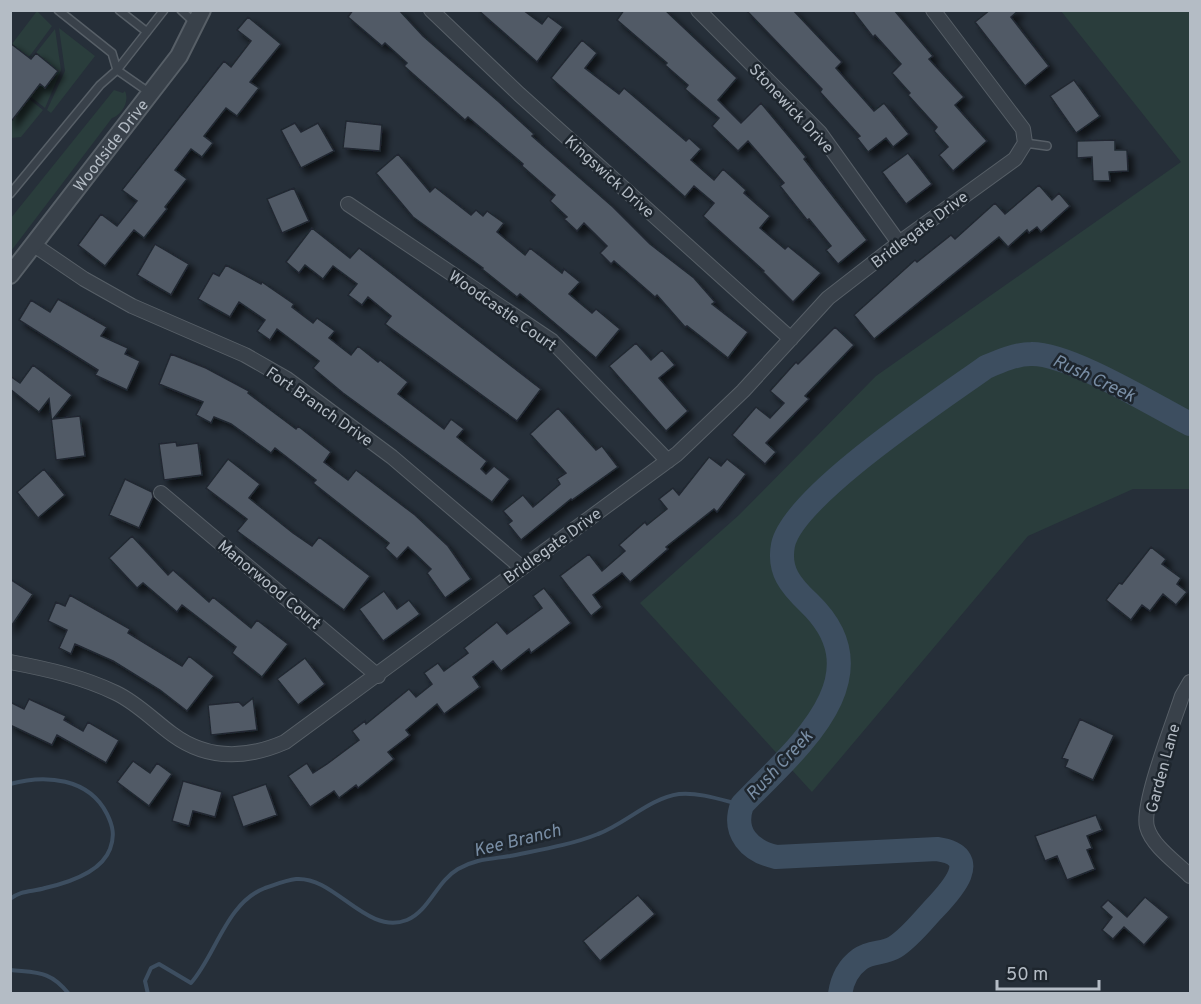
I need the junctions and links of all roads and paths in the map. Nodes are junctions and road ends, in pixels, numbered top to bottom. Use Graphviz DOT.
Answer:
graph roads {
  1 [pos="58,10"];
  2 [pos="119,10"];
  3 [pos="164,10"];
  4 [pos="181,10"];
  5 [pos="431,10"];
  6 [pos="698,10"];
  7 [pos="933,10"];
  8 [pos="199,17"];
  9 [pos="147,32"];
  10 [pos="117,70"];
  11 [pos="150,93"];
  12 [pos="1024,139"];
  13 [pos="1047,146"];
  14 [pos="10,194"];
  15 [pos="348,204"];
  16 [pos="899,243"];
  17 [pos="34,245"];
  18 [pos="10,275"];
  19 [pos="791,339"];
  20 [pos="668,461"];
  21 [pos="161,493"];
  22 [pos="521,567"];
  23 [pos="10,662"];
  24 [pos="378,676"];
  25 [pos="1191,682"];
  26 [pos="1191,876"];
  1 -- 10 [label="lane"];
  2 -- 9 [label="lane"];
  3 -- 9 [label="lane"];
  4 -- 8 [label="lane"];
  5 -- 19 [label="street, Kingswick Drive"];
  6 -- 16 [label="street, Stonewick Drive"];
  7 -- 12 [label="street"];
  8 -- 11 [label="street, Woodside Drive"];
  9 -- 10 [label="lane"];
  10 -- 11 [label="lane"];
  10 -- 14 [label="lane"];
  11 -- 17 [label="street, Woodside Drive"];
  12 -- 13 [label="lane"];
  12 -- 16 [label="street, Bridlegate Drive"];
  15 -- 20 [label="street, Woodcastle Court"];
  16 -- 19 [label="street, Bridlegate Drive"];
  17 -- 18 [label="street, Woodside Drive"];
  17 -- 22 [label="street, Fort Branch Drive"];
  19 -- 20 [label="street, Bridlegate Drive"];
  20 -- 22 [label="street, Bridlegate Drive"];
  21 -- 24 [label="street, Manorwood Court"];
  22 -- 24 [label="street, Bridlegate Drive"];
  23 -- 24 [label="street, Bridlegate Drive"];
  25 -- 26 [label="street, Garden Lane"];
}
